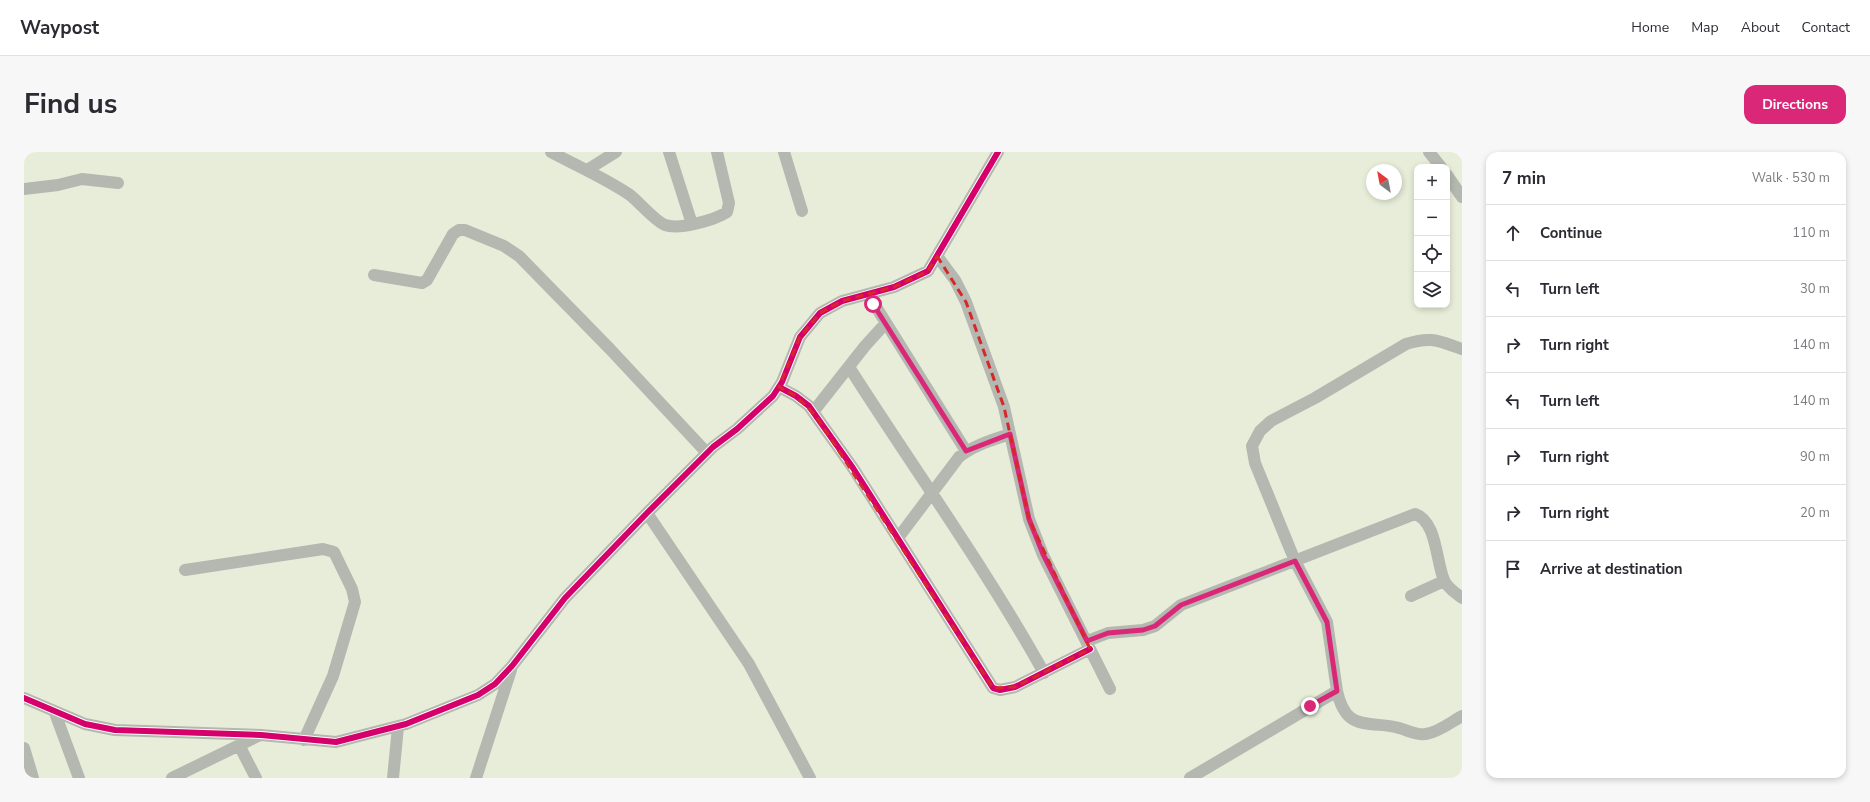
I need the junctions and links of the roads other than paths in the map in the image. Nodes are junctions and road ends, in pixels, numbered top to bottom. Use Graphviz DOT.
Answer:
graph roads {
  1 [pos="551,152"];
  2 [pos="616,152"];
  3 [pos="669,152"];
  4 [pos="717,152"];
  5 [pos="784,152"];
  6 [pos="998,152"];
  7 [pos="1429,152"];
  8 [pos="1439,164"];
  9 [pos="587,170"];
  10 [pos="1450,179"];
  11 [pos="118,183"];
  12 [pos="24,189"];
  13 [pos="1462,197"];
  14 [pos="802,211"];
  15 [pos="692,224"];
  16 [pos="937,256"];
  17 [pos="374,275"];
  18 [pos="868,294"];
  19 [pos="885,324"];
  20 [pos="1462,349"];
  21 [pos="849,367"];
  22 [pos="779,387"];
  23 [pos="813,412"];
  24 [pos="1010,434"];
  25 [pos="966,451"];
  26 [pos="707,453"];
  27 [pos="931,494"];
  28 [pos="647,514"];
  29 [pos="898,538"];
  30 [pos="1295,561"];
  31 [pos="185,570"];
  32 [pos="1444,581"];
  33 [pos="1459,592"];
  34 [pos="1411,596"];
  35 [pos="1088,645"];
  36 [pos="512,666"];
  37 [pos="1044,673"];
  38 [pos="1110,689"];
  39 [pos="1337,691"];
  40 [pos="24,698"];
  41 [pos="55,713"];
  42 [pos="1462,716"];
  43 [pos="398,726"];
  44 [pos="261,735"];
  45 [pos="304,740"];
  46 [pos="239,745"];
  47 [pos="24,748"];
  48 [pos="191,774"];
  49 [pos="33,778"];
  50 [pos="79,778"];
  51 [pos="172,778"];
  52 [pos="256,778"];
  53 [pos="393,778"];
  54 [pos="476,778"];
  55 [pos="810,778"];
  56 [pos="1190,778"];
  1 -- 9 [label="street"];
  2 -- 9 [label="street"];
  3 -- 15 [label="street"];
  4 -- 15 [label="street"];
  5 -- 14 [label="street"];
  6 -- 16 [label="street"];
  7 -- 8 [label="street"];
  9 -- 15 [label="street"];
  10 -- 13 [label="street"];
  11 -- 12 [label="street"];
  16 -- 18 [label="street"];
  16 -- 24 [label="street"];
  17 -- 26 [label="street"];
  18 -- 19 [label="street"];
  18 -- 22 [label="street"];
  19 -- 21 [label="street"];
  19 -- 25 [label="street"];
  20 -- 30 [label="street"];
  21 -- 23 [label="street"];
  21 -- 27 [label="street"];
  22 -- 23 [label="street"];
  22 -- 26 [label="street"];
  23 -- 29 [label="street"];
  24 -- 25 [label="street"];
  24 -- 35 [label="street"];
  25 -- 27 [label="street"];
  26 -- 28 [label="street"];
  27 -- 29 [label="street"];
  27 -- 37 [label="street"];
  28 -- 36 [label="street"];
  28 -- 55 [label="street"];
  29 -- 37 [label="street"];
  30 -- 32 [label="street"];
  30 -- 35 [label="street"];
  30 -- 39 [label="street"];
  31 -- 45 [label="street"];
  32 -- 33 [label="street"];
  32 -- 34 [label="street"];
  35 -- 37 [label="street"];
  35 -- 38 [label="street"];
  36 -- 43 [label="street"];
  36 -- 54 [label="street"];
  39 -- 42 [label="street"];
  39 -- 56 [label="street"];
  40 -- 41 [label="street"];
  41 -- 44 [label="street"];
  41 -- 50 [label="street"];
  43 -- 45 [label="street"];
  43 -- 53 [label="street"];
  44 -- 45 [label="street"];
  44 -- 46 [label="street"];
  46 -- 48 [label="street"];
  46 -- 52 [label="street"];
  47 -- 49 [label="street"];
  48 -- 51 [label="street"];
}
